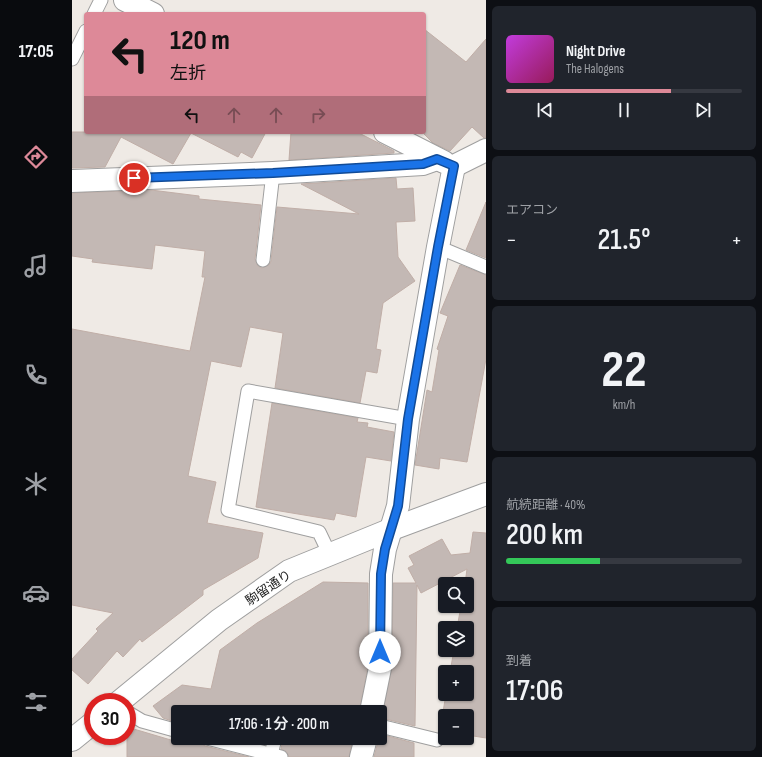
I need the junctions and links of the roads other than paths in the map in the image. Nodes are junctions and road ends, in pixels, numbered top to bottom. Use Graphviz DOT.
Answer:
graph roads {
  1 [pos="102,0"];
  2 [pos="125,0"];
  3 [pos="95,12"];
  4 [pos="149,12"];
  5 [pos="84,35"];
  6 [pos="72,59"];
  7 [pos="388,134"];
  8 [pos="486,150"];
  9 [pos="445,162"];
  10 [pos="273,173"];
  11 [pos="72,181"];
  12 [pos="438,247"];
  13 [pos="263,260"];
  14 [pos="486,267"];
  15 [pos="408,419"];
  16 [pos="486,494"];
  17 [pos="392,529"];
  18 [pos="330,555"];
  19 [pos="130,693"];
  20 [pos="372,705"];
  21 [pos="136,717"];
  22 [pos="171,728"];
  23 [pos="387,728"];
  24 [pos="84,730"];
  25 [pos="72,740"];
  26 [pos="437,740"];
  27 [pos="234,745"];
  28 [pos="275,745"];
  29 [pos="364,745"];
  30 [pos="276,756"];
  31 [pos="361,757"];
  1 -- 3 [label="lane"];
  2 -- 4 [label="street"];
  5 -- 6 [label="lane"];
  7 -- 9 [label="street"];
  8 -- 9 [label="street"];
  9 -- 10 [label="street"];
  9 -- 12 [label="street"];
  10 -- 11 [label="street"];
  10 -- 13 [label="lane"];
  12 -- 14 [label="lane"];
  12 -- 15 [label="street"];
  15 -- 17 [label="street"];
  15 -- 18 [label="lane"];
  16 -- 17 [label="street, 駒留通り"];
  17 -- 18 [label="street, 駒留通り"];
  17 -- 20 [label="street"];
  18 -- 19 [label="street, 駒留通り"];
  21 -- 22 [label="lane"];
  23 -- 26 [label="lane"];
  24 -- 25 [label="street"];
  27 -- 30 [label="lane"];
  28 -- 30 [label="lane"];
  29 -- 31 [label="street"];
}
